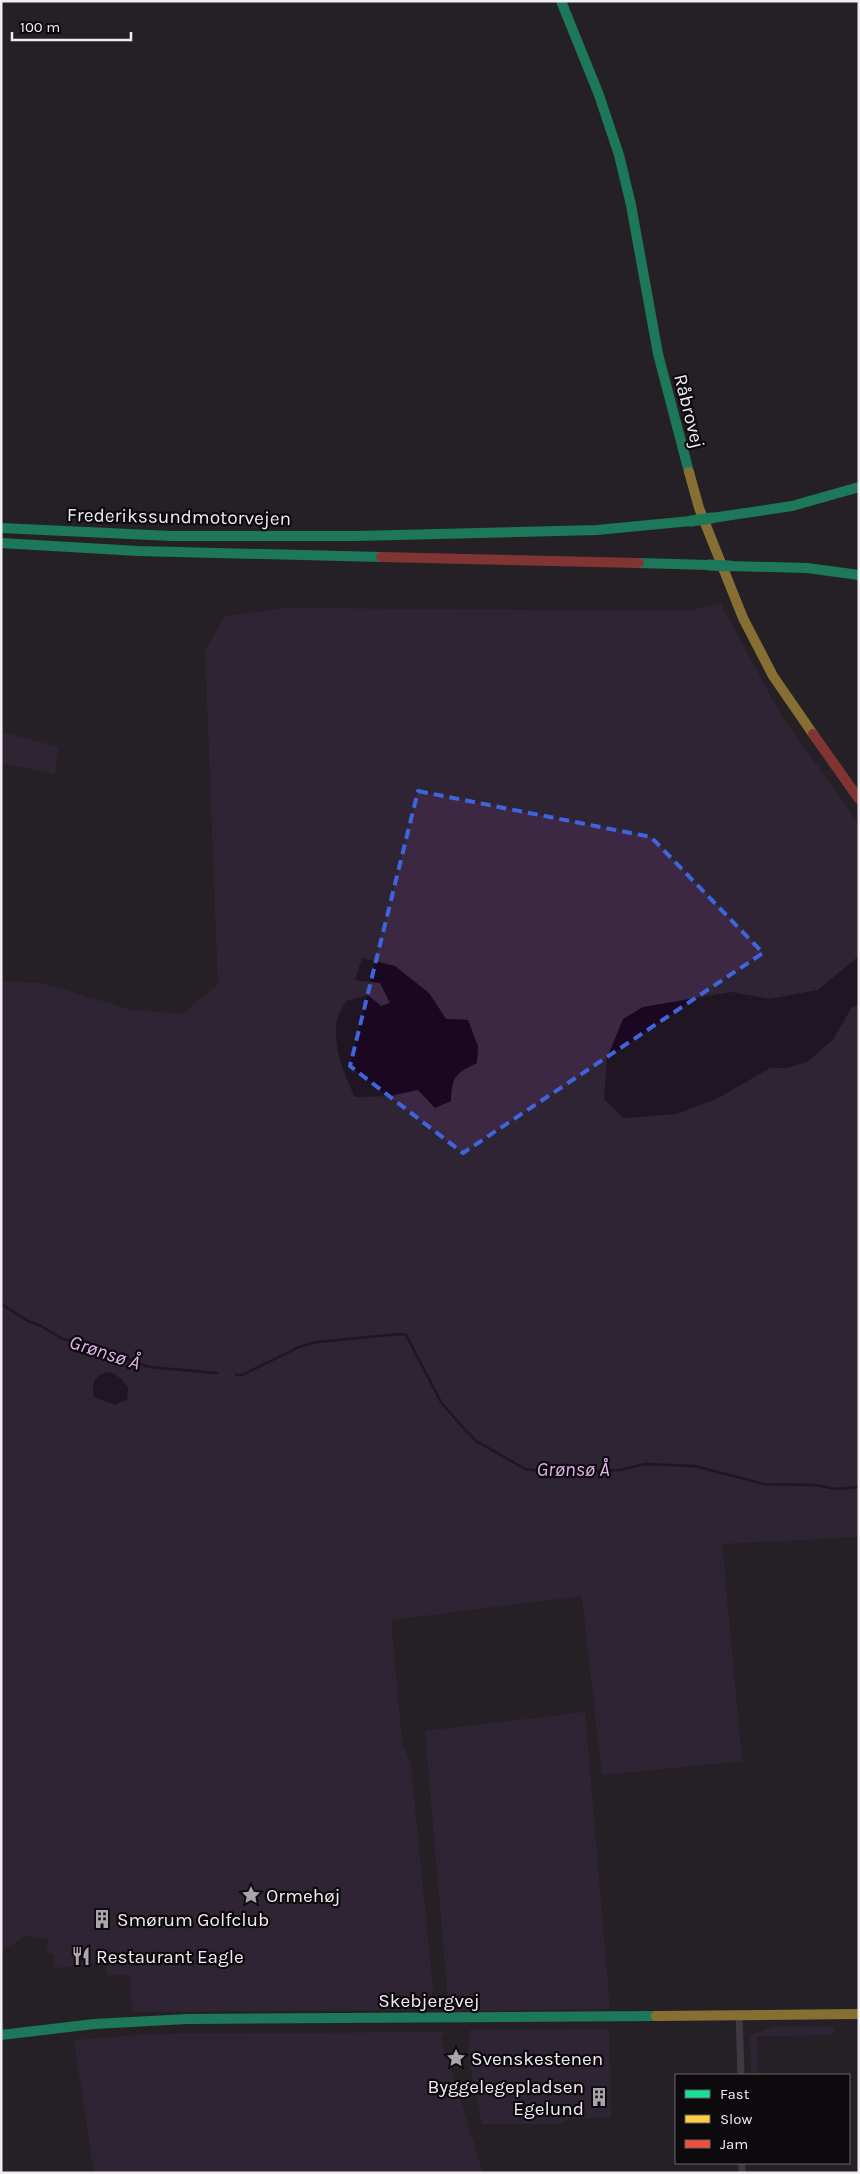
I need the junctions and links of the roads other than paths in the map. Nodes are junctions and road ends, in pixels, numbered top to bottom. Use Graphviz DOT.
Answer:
graph roads {
  1 [pos="561,1"];
  2 [pos="859,487"];
  3 [pos="1,528"];
  4 [pos="1,543"];
  5 [pos="859,575"];
  6 [pos="859,799"];
  7 [pos="859,2014"];
  8 [pos="739,2015"];
  9 [pos="1,2035"];
  10 [pos="740,2074"];
  1 -- 6 [label="main road, Råbrovej"];
  2 -- 3 [label="main road, Frederikssundmotorvejen, bridge"];
  4 -- 5 [label="main road, bridge"];
  7 -- 8 [label="main road, Skebjergvej"];
  8 -- 9 [label="main road, Skebjergvej"];
  8 -- 10 [label="street"];
}
